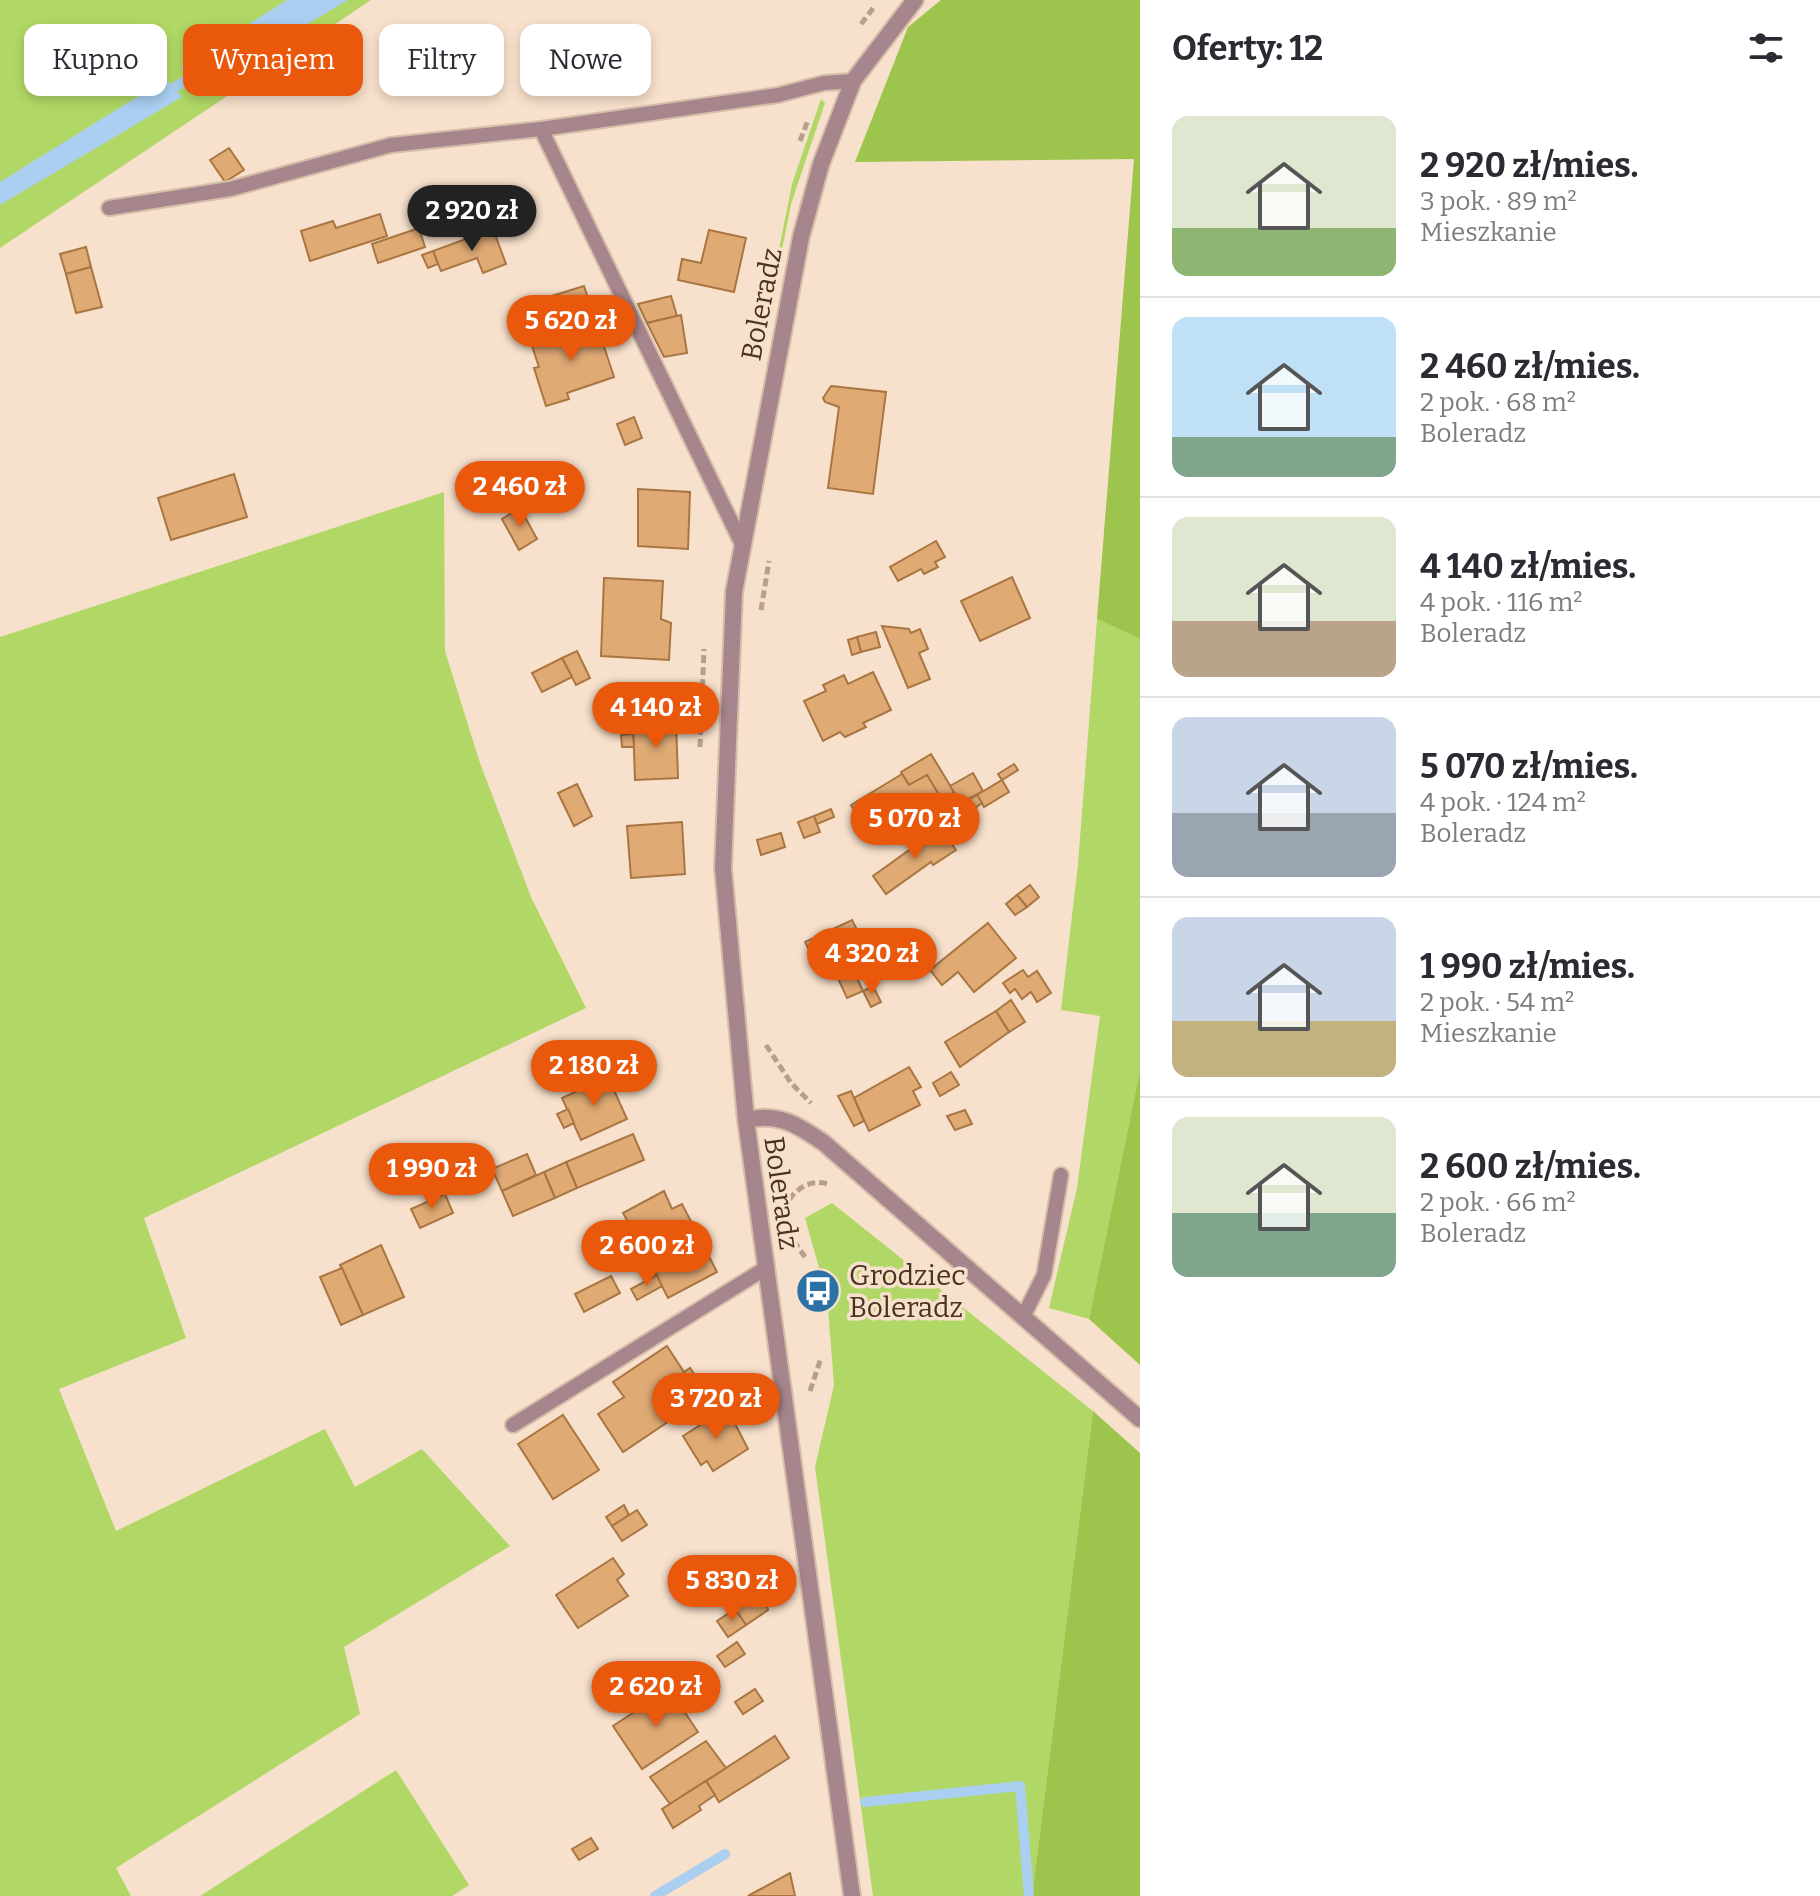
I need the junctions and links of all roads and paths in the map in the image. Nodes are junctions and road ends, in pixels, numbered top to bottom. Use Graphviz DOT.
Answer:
graph roads {
  1 [pos="915,0"];
  2 [pos="853,81"];
  3 [pos="541,129"];
  4 [pos="109,208"];
  5 [pos="741,542"];
  6 [pos="769,557"];
  7 [pos="760,620"];
  8 [pos="765,1042"];
  9 [pos="812,1104"];
  10 [pos="746,1120"];
  11 [pos="1061,1175"];
  12 [pos="840,1188"];
  13 [pos="781,1215"];
  14 [pos="784,1223"];
  15 [pos="805,1257"];
  16 [pos="766,1268"];
  17 [pos="1023,1317"];
  18 [pos="821,1358"];
  19 [pos="809,1396"];
  20 [pos="1140,1419"];
  21 [pos="513,1425"];
  22 [pos="852,1896"];
  1 -- 2 [label="street, Boleradz"];
  2 -- 3 [label="lane"];
  2 -- 5 [label="street, Boleradz"];
  3 -- 4 [label="lane"];
  3 -- 5 [label="lane"];
  5 -- 10 [label="street, Boleradz"];
  6 -- 7 [label="path"];
  8 -- 9 [label="path"];
  10 -- 16 [label="street, Boleradz"];
  10 -- 17 [label="street"];
  11 -- 17 [label="lane"];
  12 -- 13 [label="path"];
  14 -- 15 [label="path"];
  16 -- 21 [label="lane"];
  16 -- 22 [label="street, Boleradz"];
  17 -- 20 [label="street"];
  18 -- 19 [label="path"];
}
